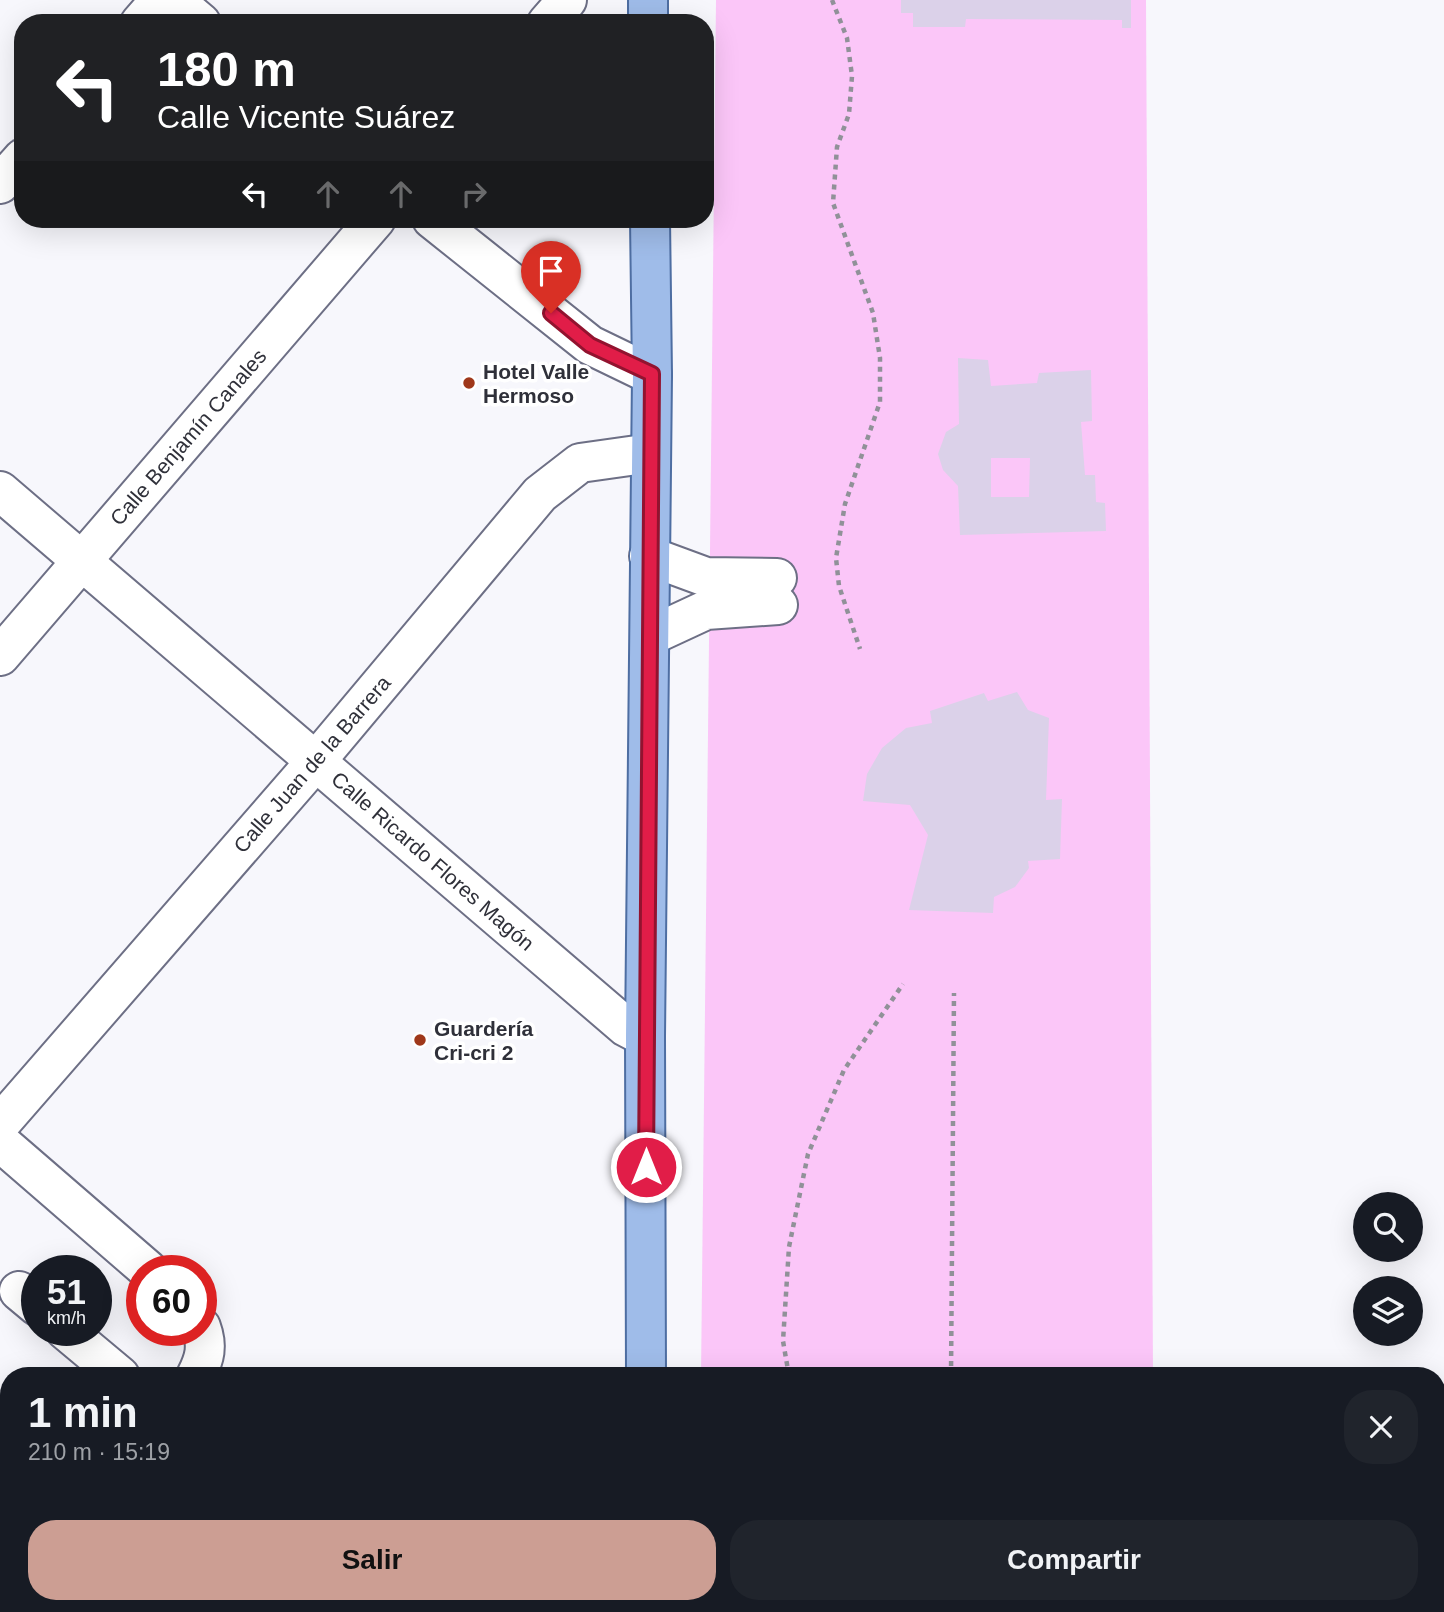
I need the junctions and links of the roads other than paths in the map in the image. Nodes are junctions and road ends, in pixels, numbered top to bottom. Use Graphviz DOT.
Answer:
graph roads {
  1 [pos="160,0"];
  2 [pos="174,0"];
  3 [pos="567,0"];
  4 [pos="148,14"];
  5 [pos="190,14"];
  6 [pos="555,14"];
  7 [pos="14,168"];
  8 [pos="0,184"];
  9 [pos="368,228"];
  10 [pos="443,228"];
  11 [pos="650,228"];
  12 [pos="652,374"];
  13 [pos="651,453"];
  14 [pos="0,491"];
  15 [pos="649,556"];
  16 [pos="82,561"];
  17 [pos="650,636"];
  18 [pos="0,656"];
  19 [pos="316,761"];
  20 [pos="645,1037"];
  21 [pos="0,1124"];
  22 [pos="0,1142"];
  23 [pos="131,1255"];
  24 [pos="84,1346"];
  25 [pos="205,1346"];
  26 [pos="109,1367"];
  27 [pos="200,1367"];
  28 [pos="646,1367"];
  1 -- 4 [label="street"];
  2 -- 5 [label="street"];
  3 -- 6 [label="street"];
  7 -- 8 [label="street"];
  9 -- 16 [label="street, Calle Benjamín Canales"];
  10 -- 12 [label="street"];
  11 -- 12 [label="main road"];
  12 -- 13 [label="main road"];
  13 -- 15 [label="main road"];
  13 -- 19 [label="street, Calle Juan de la Barrera"];
  14 -- 16 [label="street, Calle Ricardo Flores Magón"];
  15 -- 17 [label="main road"];
  15 -- 17 [label="street"];
  16 -- 18 [label="street, Calle Benjamín Canales"];
  16 -- 19 [label="street, Calle Ricardo Flores Magón"];
  17 -- 20 [label="main road"];
  19 -- 20 [label="street, Calle Ricardo Flores Magón"];
  19 -- 21 [label="street, Calle Juan de la Barrera"];
  20 -- 28 [label="main road"];
  22 -- 23 [label="street"];
  24 -- 26 [label="street"];
  25 -- 27 [label="street"];
}
